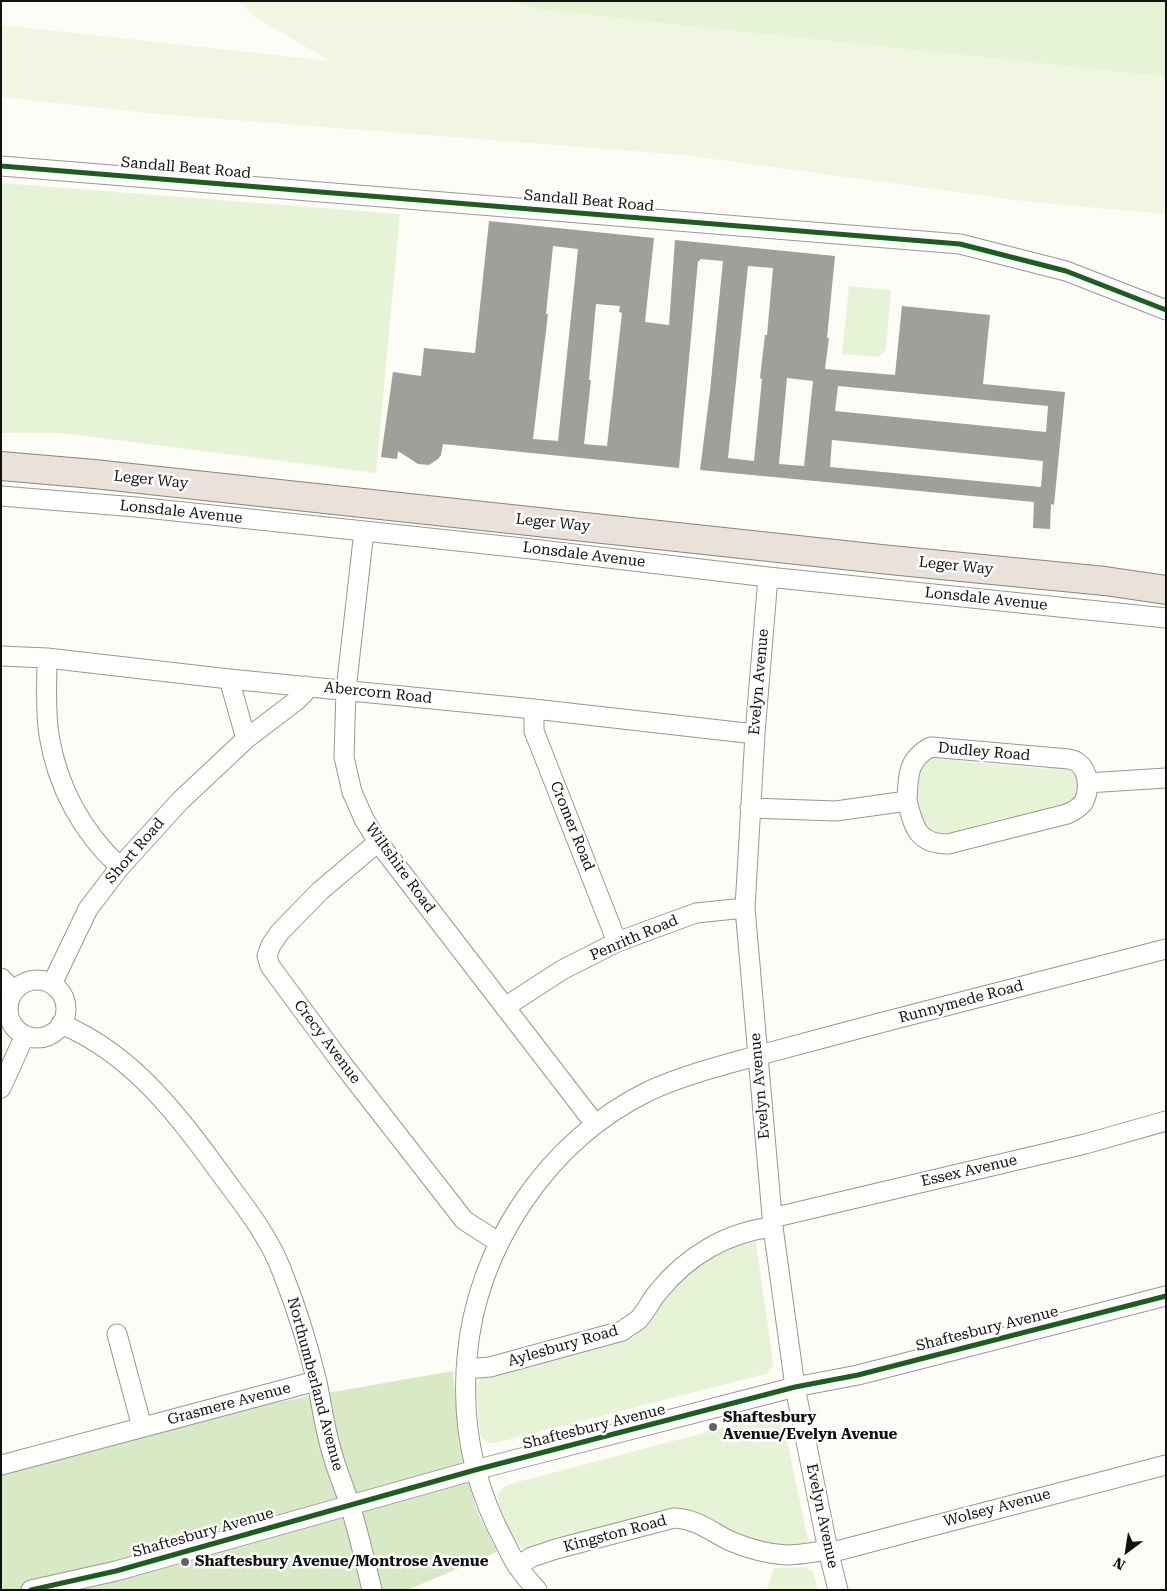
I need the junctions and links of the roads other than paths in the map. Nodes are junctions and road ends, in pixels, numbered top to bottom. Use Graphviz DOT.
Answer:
graph roads {
  1 [pos="1,166"];
  2 [pos="1166,310"];
  3 [pos="1,466"];
  4 [pos="1,496"];
  5 [pos="364,531"];
  6 [pos="768,576"];
  7 [pos="1105,581"];
  8 [pos="1166,581"];
  9 [pos="1166,590"];
  10 [pos="1166,618"];
  11 [pos="1,656"];
  12 [pos="47,658"];
  13 [pos="229,679"];
  14 [pos="305,686"];
  15 [pos="346,690"];
  16 [pos="534,709"];
  17 [pos="755,734"];
  18 [pos="246,739"];
  19 [pos="1166,778"];
  20 [pos="1087,784"];
  21 [pos="907,801"];
  22 [pos="750,808"];
  23 [pos="378,842"];
  24 [pos="120,867"];
  25 [pos="745,908"];
  26 [pos="617,942"];
  27 [pos="1166,949"];
  28 [pos="8,984"];
  29 [pos="52,984"];
  30 [pos="505,1007"];
  31 [pos="61,1024"];
  32 [pos="25,1035"];
  33 [pos="758,1056"];
  34 [pos="1,1088"];
  35 [pos="1166,1121"];
  36 [pos="595,1124"];
  37 [pos="772,1222"];
  38 [pos="498,1242"];
  39 [pos="1166,1296"];
  40 [pos="116,1334"];
  41 [pos="466,1369"];
  42 [pos="316,1382"];
  43 [pos="795,1387"];
  44 [pos="142,1427"];
  45 [pos="1,1465"];
  46 [pos="1166,1465"];
  47 [pos="476,1470"];
  48 [pos="350,1504"];
  49 [pos="828,1552"];
  50 [pos="517,1566"];
  51 [pos="31,1590"];
  52 [pos="372,1590"];
  53 [pos="537,1590"];
  54 [pos="838,1590"];
  1 -- 2 [label="street, Sandall Beat Road"];
  3 -- 7 [label="highway, Leger Way"];
  4 -- 5 [label="street, Lonsdale Avenue"];
  5 -- 6 [label="street, Lonsdale Avenue"];
  5 -- 15 [label="street, Wiltshire Road"];
  6 -- 10 [label="street, Lonsdale Avenue"];
  6 -- 17 [label="street, Evelyn Avenue"];
  7 -- 8 [label="highway, Leger Way"];
  7 -- 9 [label="highway, Leger Way"];
  11 -- 12 [label="street, Abercorn Road"];
  12 -- 13 [label="street, Abercorn Road"];
  12 -- 24 [label="street"];
  13 -- 14 [label="street, Abercorn Road"];
  13 -- 18 [label="street"];
  14 -- 15 [label="street, Abercorn Road"];
  14 -- 18 [label="street, Short Road"];
  15 -- 16 [label="street, Abercorn Road"];
  15 -- 23 [label="street, Wiltshire Road"];
  16 -- 17 [label="street, Abercorn Road"];
  16 -- 26 [label="street, Cromer Road"];
  17 -- 22 [label="street, Evelyn Avenue"];
  18 -- 24 [label="street, Short Road"];
  19 -- 20 [label="street"];
  20 -- 21 [label="street, Dudley Road"];
  20 -- 21 [label="street, Dudley Road"];
  21 -- 22 [label="street"];
  22 -- 25 [label="street, Evelyn Avenue"];
  23 -- 30 [label="street, Wiltshire Road"];
  23 -- 38 [label="street, Crecy Avenue"];
  24 -- 29 [label="street, Short Road"];
  25 -- 26 [label="street, Penrith Road"];
  25 -- 33 [label="street, Evelyn Avenue"];
  26 -- 30 [label="street, Penrith Road"];
  27 -- 33 [label="street, Runnymede Road"];
  28 -- 29 [label="street"];
  28 -- 32 [label="street"];
  29 -- 31 [label="street"];
  30 -- 36 [label="street, Wiltshire Road"];
  31 -- 32 [label="street"];
  31 -- 42 [label="street, Northumberland Avenue"];
  32 -- 34 [label="street"];
  33 -- 36 [label="street, Runnymede Road"];
  33 -- 37 [label="street, Evelyn Avenue"];
  35 -- 37 [label="street, Essex Avenue"];
  36 -- 38 [label="street, Runnymede Road"];
  37 -- 41 [label="street, Aylesbury Road"];
  37 -- 43 [label="street, Evelyn Avenue"];
  38 -- 41 [label="street, Runnymede Road"];
  39 -- 43 [label="street, Shaftesbury Avenue"];
  40 -- 44 [label="street"];
  41 -- 47 [label="street, Runnymede Road"];
  42 -- 44 [label="street, Grasmere Avenue"];
  42 -- 48 [label="street, Northumberland Avenue"];
  43 -- 47 [label="street, Shaftesbury Avenue"];
  43 -- 49 [label="street, Evelyn Avenue"];
  44 -- 45 [label="street, Grasmere Avenue"];
  46 -- 49 [label="street, Wolsey Avenue"];
  47 -- 48 [label="street, Shaftesbury Avenue"];
  47 -- 50 [label="street, Runnymede Road"];
  48 -- 51 [label="street, Shaftesbury Avenue"];
  48 -- 52 [label="street, Northumberland Avenue"];
  49 -- 50 [label="street, Kingston Road"];
  49 -- 54 [label="street, Evelyn Avenue"];
  50 -- 53 [label="street, Runnymede Road"];
}
